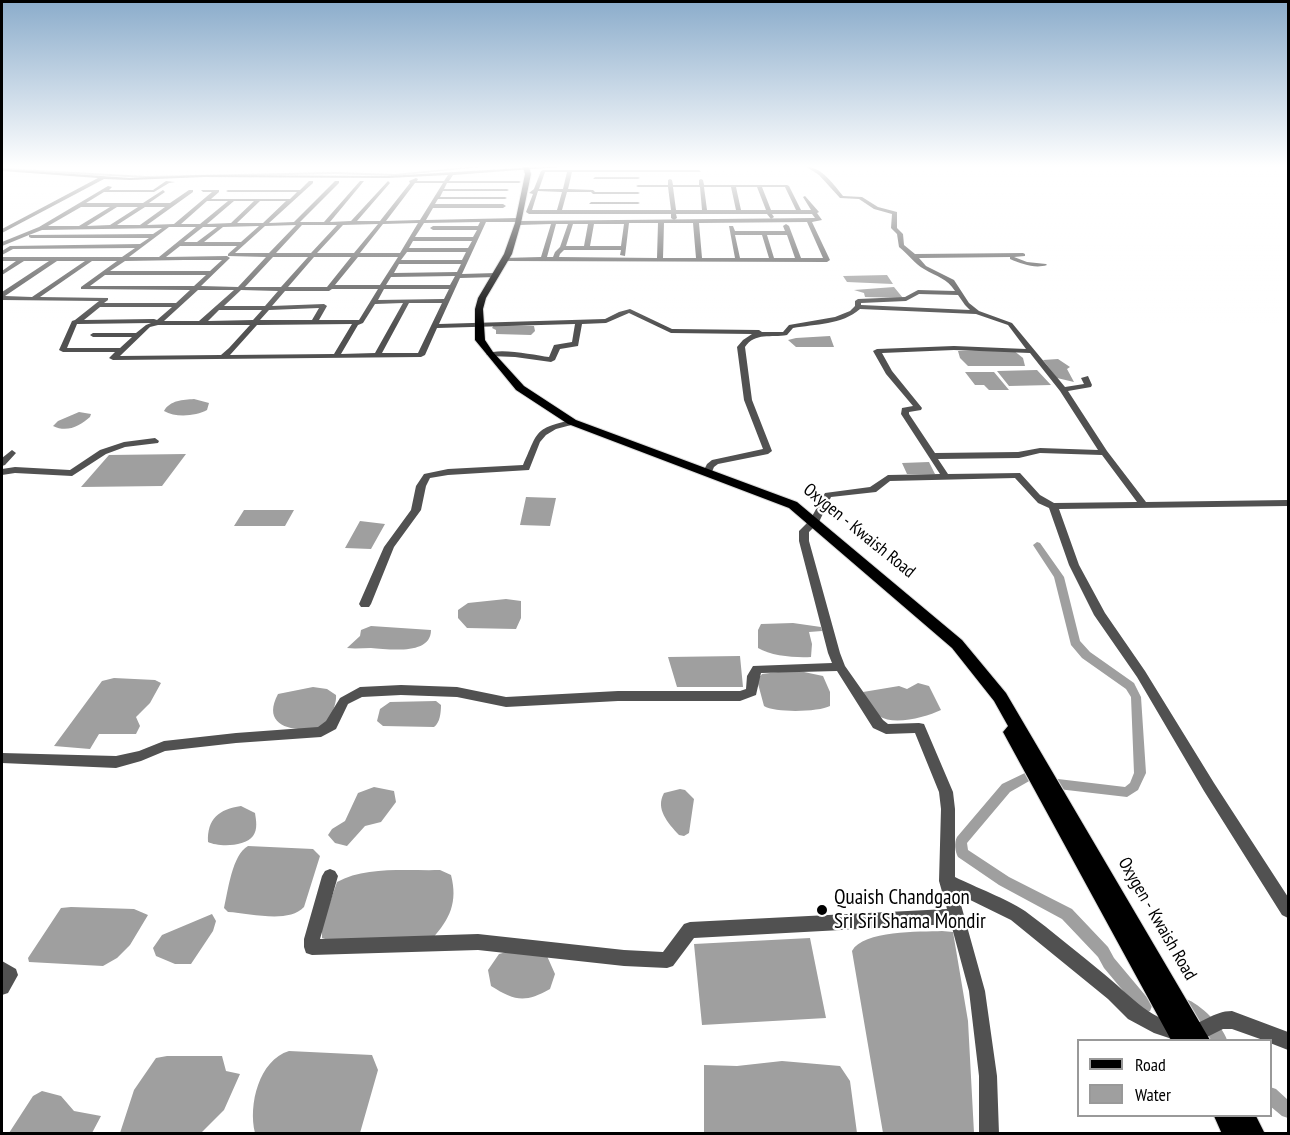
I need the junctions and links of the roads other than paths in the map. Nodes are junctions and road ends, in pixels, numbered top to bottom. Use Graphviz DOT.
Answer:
graph roads {
  1 [pos="23,220"];
  2 [pos="58,220"];
  3 [pos="60,220"];
  4 [pos="92,220"];
  5 [pos="122,220"];
  6 [pos="150,220"];
  7 [pos="180,220"];
  8 [pos="208,220"];
  9 [pos="237,220"];
  10 [pos="269,220"];
  11 [pos="285,220"];
  12 [pos="312,220"];
  13 [pos="329,220"];
  14 [pos="375,220"];
  15 [pos="384,220"];
  16 [pos="423,220"];
  17 [pos="484,220"];
  18 [pos="558,220"];
  19 [pos="784,220"];
  20 [pos="808,220"];
  21 [pos="819,220"];
  22 [pos="895,220"];
  23 [pos="511,221"];
  24 [pos="696,221"];
  25 [pos="729,221"];
  26 [pos="773,221"];
  27 [pos="299,222"];
  28 [pos="353,222"];
  29 [pos="627,222"];
  30 [pos="661,222"];
  31 [pos="675,222"];
  32 [pos="326,223"];
  33 [pos="341,223"];
  34 [pos="557,223"];
  35 [pos="571,223"];
  36 [pos="591,223"];
  37 [pos="265,224"];
  38 [pos="202,225"];
  39 [pos="222,225"];
  40 [pos="232,225"];
  41 [pos="141,226"];
  42 [pos="172,226"];
  43 [pos="81,227"];
  44 [pos="111,227"];
  45 [pos="46,228"];
  46 [pos="418,228"];
  47 [pos="481,228"];
  48 [pos="2,231"];
  49 [pos="732,233"];
  50 [pos="764,233"];
  51 [pos="789,233"];
  52 [pos="31,236"];
  53 [pos="154,236"];
  54 [pos="476,238"];
  55 [pos="412,239"];
  56 [pos="2,243"];
  57 [pos="177,244"];
  58 [pos="198,244"];
  59 [pos="242,244"];
  60 [pos="141,246"];
  61 [pos="12,247"];
  62 [pos="563,248"];
  63 [pos="587,248"];
  64 [pos="624,248"];
  65 [pos="470,250"];
  66 [pos="403,252"];
  67 [pos="2,253"];
  68 [pos="271,255"];
  69 [pos="313,255"];
  70 [pos="357,255"];
  71 [pos="1023,255"];
  72 [pos="914,256"];
  73 [pos="1006,256"];
  74 [pos="229,257"];
  75 [pos="544,258"];
  76 [pos="2,259"];
  77 [pos="23,259"];
  78 [pos="56,259"];
  79 [pos="91,259"];
  80 [pos="123,259"];
  81 [pos="160,259"];
  82 [pos="505,259"];
  83 [pos="556,259"];
  84 [pos="622,260"];
  85 [pos="660,260"];
  86 [pos="699,260"];
  87 [pos="738,260"];
  88 [pos="772,260"];
  89 [pos="799,260"];
  90 [pos="398,262"];
  91 [pos="465,262"];
  92 [pos="1044,265"];
  93 [pos="2,273"];
  94 [pos="104,273"];
  95 [pos="212,273"];
  96 [pos="390,275"];
  97 [pos="459,275"];
  98 [pos="492,275"];
  99 [pos="331,287"];
  100 [pos="382,287"];
  101 [pos="453,287"];
  102 [pos="83,288"];
  103 [pos="119,288"];
  104 [pos="196,288"];
  105 [pos="240,288"];
  106 [pos="283,289"];
  107 [pos="960,293"];
  108 [pos="2,296"];
  109 [pos="33,298"];
  110 [pos="69,299"];
  111 [pos="106,299"];
  112 [pos="407,301"];
  113 [pos="446,301"];
  114 [pos="374,302"];
  115 [pos="99,304"];
  116 [pos="178,304"];
  117 [pos="858,307"];
  118 [pos="216,308"];
  119 [pos="267,308"];
  120 [pos="977,312"];
  121 [pos="109,321"];
  122 [pos="77,322"];
  123 [pos="159,322"];
  124 [pos="314,322"];
  125 [pos="361,322"];
  126 [pos="201,323"];
  127 [pos="254,323"];
  128 [pos="579,323"];
  129 [pos="475,325"];
  130 [pos="435,326"];
  131 [pos="759,332"];
  132 [pos="93,335"];
  133 [pos="138,335"];
  134 [pos="121,350"];
  135 [pos="76,351"];
  136 [pos="1030,351"];
  137 [pos="489,354"];
  138 [pos="377,355"];
  139 [pos="224,356"];
  140 [pos="336,356"];
  141 [pos="1085,378"];
  142 [pos="1064,390"];
  143 [pos="570,422"];
  144 [pos="155,441"];
  145 [pos="1104,452"];
  146 [pos="12,453"];
  147 [pos="934,456"];
  148 [pos="2,463"];
  149 [pos="2,472"];
  150 [pos="708,472"];
  151 [pos="946,477"];
  152 [pos="1288,503"];
  153 [pos="1143,504"];
  154 [pos="1053,506"];
  155 [pos="811,524"];
  156 [pos="365,604"];
  157 [pos="840,667"];
  158 [pos="2,758"];
  159 [pos="330,876"];
  160 [pos="947,881"];
  161 [pos="1288,910"];
  162 [pos="956,916"];
  163 [pos="2,969"];
  164 [pos="2,987"];
  165 [pos="1191,1036"];
  166 [pos="1288,1041"];
  167 [pos="1227,1117"];
  168 [pos="1243,1117"];
  169 [pos="989,1134"];
  170 [pos="1236,1134"];
  171 [pos="1253,1134"];
  1 -- 48 [label="street"];
  2 -- 45 [label="street"];
  3 -- 45 [label="street"];
  4 -- 43 [label="street"];
  5 -- 44 [label="street"];
  6 -- 41 [label="street"];
  7 -- 42 [label="street"];
  8 -- 38 [label="street"];
  9 -- 40 [label="street"];
  10 -- 37 [label="street"];
  11 -- 27 [label="street"];
  12 -- 27 [label="street"];
  13 -- 32 [label="street"];
  14 -- 28 [label="street"];
  15 -- 70 [label="street"];
  16 -- 46 [label="street"];
  17 -- 23 [label="street"];
  17 -- 47 [label="street"];
  18 -- 34 [label="street"];
  19 -- 20 [label="street"];
  19 -- 26 [label="street"];
  19 -- 51 [label="street"];
  20 -- 21 [label="street"];
  20 -- 89 [label="street"];
  22 -- 72 [label="street"];
  23 -- 34 [label="street"];
  23 -- 82 [label="main road, Oxygen - Kwaish Road"];
  23 -- 98 [label="main road, Oxygen - Kwaish Road"];
  24 -- 25 [label="street"];
  24 -- 31 [label="street"];
  24 -- 86 [label="street"];
  25 -- 26 [label="street"];
  25 -- 49 [label="street"];
  27 -- 32 [label="street"];
  27 -- 37 [label="street"];
  27 -- 68 [label="street"];
  28 -- 33 [label="street"];
  29 -- 30 [label="street"];
  29 -- 36 [label="street"];
  29 -- 64 [label="street"];
  30 -- 31 [label="street"];
  30 -- 85 [label="street"];
  32 -- 33 [label="street"];
  33 -- 69 [label="street"];
  34 -- 35 [label="street"];
  34 -- 75 [label="street"];
  35 -- 36 [label="street"];
  35 -- 62 [label="street"];
  36 -- 63 [label="street"];
  37 -- 40 [label="street"];
  37 -- 59 [label="street"];
  38 -- 39 [label="street"];
  38 -- 42 [label="street"];
  38 -- 57 [label="street"];
  39 -- 40 [label="street"];
  39 -- 58 [label="street"];
  41 -- 42 [label="street"];
  41 -- 44 [label="street"];
  42 -- 53 [label="street"];
  43 -- 44 [label="street"];
  43 -- 45 [label="street"];
  45 -- 52 [label="street"];
  45 -- 56 [label="street"];
  46 -- 47 [label="street"];
  46 -- 55 [label="street"];
  47 -- 54 [label="street"];
  49 -- 50 [label="street"];
  49 -- 87 [label="street"];
  50 -- 51 [label="street"];
  50 -- 88 [label="street"];
  51 -- 89 [label="street"];
  52 -- 53 [label="street"];
  52 -- 61 [label="street"];
  53 -- 60 [label="street"];
  54 -- 55 [label="street"];
  54 -- 65 [label="street"];
  55 -- 66 [label="street"];
  57 -- 58 [label="street"];
  57 -- 81 [label="street"];
  58 -- 59 [label="street"];
  59 -- 74 [label="street"];
  60 -- 61 [label="street"];
  60 -- 80 [label="street"];
  61 -- 67 [label="street"];
  62 -- 63 [label="street"];
  62 -- 83 [label="street"];
  63 -- 64 [label="street"];
  64 -- 84 [label="street"];
  65 -- 66 [label="street"];
  65 -- 91 [label="street"];
  66 -- 70 [label="street"];
  66 -- 90 [label="street"];
  68 -- 69 [label="street"];
  68 -- 74 [label="street"];
  68 -- 105 [label="street"];
  69 -- 70 [label="street"];
  69 -- 106 [label="street"];
  70 -- 99 [label="street"];
  71 -- 73 [label="street"];
  72 -- 73 [label="street"];
  72 -- 107 [label="street"];
  73 -- 92 [label="street"];
  74 -- 81 [label="street"];
  74 -- 95 [label="street"];
  76 -- 77 [label="street"];
  77 -- 78 [label="street"];
  77 -- 93 [label="street"];
  78 -- 79 [label="street"];
  78 -- 108 [label="street"];
  79 -- 80 [label="street"];
  79 -- 109 [label="street"];
  80 -- 81 [label="street"];
  80 -- 94 [label="street"];
  82 -- 83 [label="street"];
  82 -- 98 [label="main road, Oxygen - Kwaish Road"];
  83 -- 84 [label="street"];
  84 -- 85 [label="street"];
  85 -- 86 [label="street"];
  86 -- 87 [label="street"];
  87 -- 88 [label="street"];
  88 -- 89 [label="street"];
  90 -- 91 [label="street"];
  90 -- 96 [label="street"];
  91 -- 97 [label="street"];
  94 -- 95 [label="street"];
  94 -- 102 [label="street"];
  95 -- 104 [label="street"];
  96 -- 97 [label="street"];
  96 -- 100 [label="street"];
  97 -- 98 [label="street"];
  97 -- 101 [label="street"];
  98 -- 129 [label="main road, Oxygen - Kwaish Road"];
  99 -- 100 [label="street"];
  99 -- 106 [label="street"];
  100 -- 101 [label="street"];
  100 -- 114 [label="street"];
  101 -- 113 [label="street"];
  102 -- 103 [label="street"];
  102 -- 110 [label="street"];
  103 -- 104 [label="street"];
  103 -- 111 [label="street"];
  104 -- 105 [label="street"];
  104 -- 116 [label="street"];
  105 -- 106 [label="street"];
  105 -- 118 [label="street"];
  106 -- 119 [label="street"];
  107 -- 117 [label="street"];
  107 -- 120 [label="street"];
  108 -- 109 [label="street"];
  109 -- 110 [label="street"];
  110 -- 111 [label="street"];
  111 -- 115 [label="street"];
  112 -- 113 [label="street"];
  112 -- 114 [label="street"];
  112 -- 138 [label="street"];
  113 -- 130 [label="street"];
  114 -- 125 [label="street"];
  115 -- 116 [label="street"];
  115 -- 122 [label="street"];
  116 -- 123 [label="street"];
  117 -- 120 [label="street"];
  117 -- 131 [label="street"];
  118 -- 119 [label="street"];
  118 -- 126 [label="street"];
  119 -- 124 [label="street"];
  119 -- 127 [label="street"];
  120 -- 136 [label="street"];
  121 -- 122 [label="street"];
  121 -- 123 [label="street"];
  121 -- 132 [label="street"];
  122 -- 135 [label="street"];
  123 -- 126 [label="street"];
  123 -- 133 [label="street"];
  124 -- 125 [label="street"];
  124 -- 127 [label="street"];
  125 -- 140 [label="street"];
  126 -- 127 [label="street"];
  127 -- 139 [label="street"];
  128 -- 129 [label="street"];
  128 -- 131 [label="street"];
  128 -- 137 [label="street"];
  129 -- 130 [label="street"];
  129 -- 137 [label="main road, Oxygen - Kwaish Road"];
  129 -- 143 [label="main road, Oxygen - Kwaish Road"];
  130 -- 138 [label="street"];
  131 -- 150 [label="street"];
  132 -- 133 [label="street"];
  132 -- 135 [label="street"];
  133 -- 134 [label="street"];
  134 -- 135 [label="street"];
  134 -- 139 [label="street"];
  136 -- 142 [label="street"];
  136 -- 147 [label="street"];
  137 -- 143 [label="main road, Oxygen - Kwaish Road"];
  138 -- 140 [label="street"];
  139 -- 140 [label="street"];
  141 -- 142 [label="street"];
  142 -- 145 [label="street"];
  143 -- 150 [label="main road, Oxygen - Kwaish Road"];
  143 -- 155 [label="main road, Oxygen - Kwaish Road"];
  143 -- 156 [label="street"];
  144 -- 149 [label="street"];
  145 -- 147 [label="street"];
  145 -- 153 [label="street"];
  146 -- 148 [label="street"];
  147 -- 151 [label="street"];
  150 -- 155 [label="main road, Oxygen - Kwaish Road"];
  151 -- 154 [label="street"];
  151 -- 155 [label="street"];
  152 -- 153 [label="street"];
  153 -- 154 [label="street"];
  154 -- 161 [label="street"];
  155 -- 157 [label="street"];
  155 -- 165 [label="main road, Oxygen - Kwaish Road"];
  157 -- 158 [label="street"];
  157 -- 160 [label="street"];
  159 -- 162 [label="street"];
  160 -- 162 [label="street"];
  160 -- 165 [label="street"];
  162 -- 169 [label="street"];
  163 -- 164 [label="street"];
  165 -- 166 [label="street"];
  167 -- 170 [label="main road"];
  168 -- 171 [label="main road"];
}
